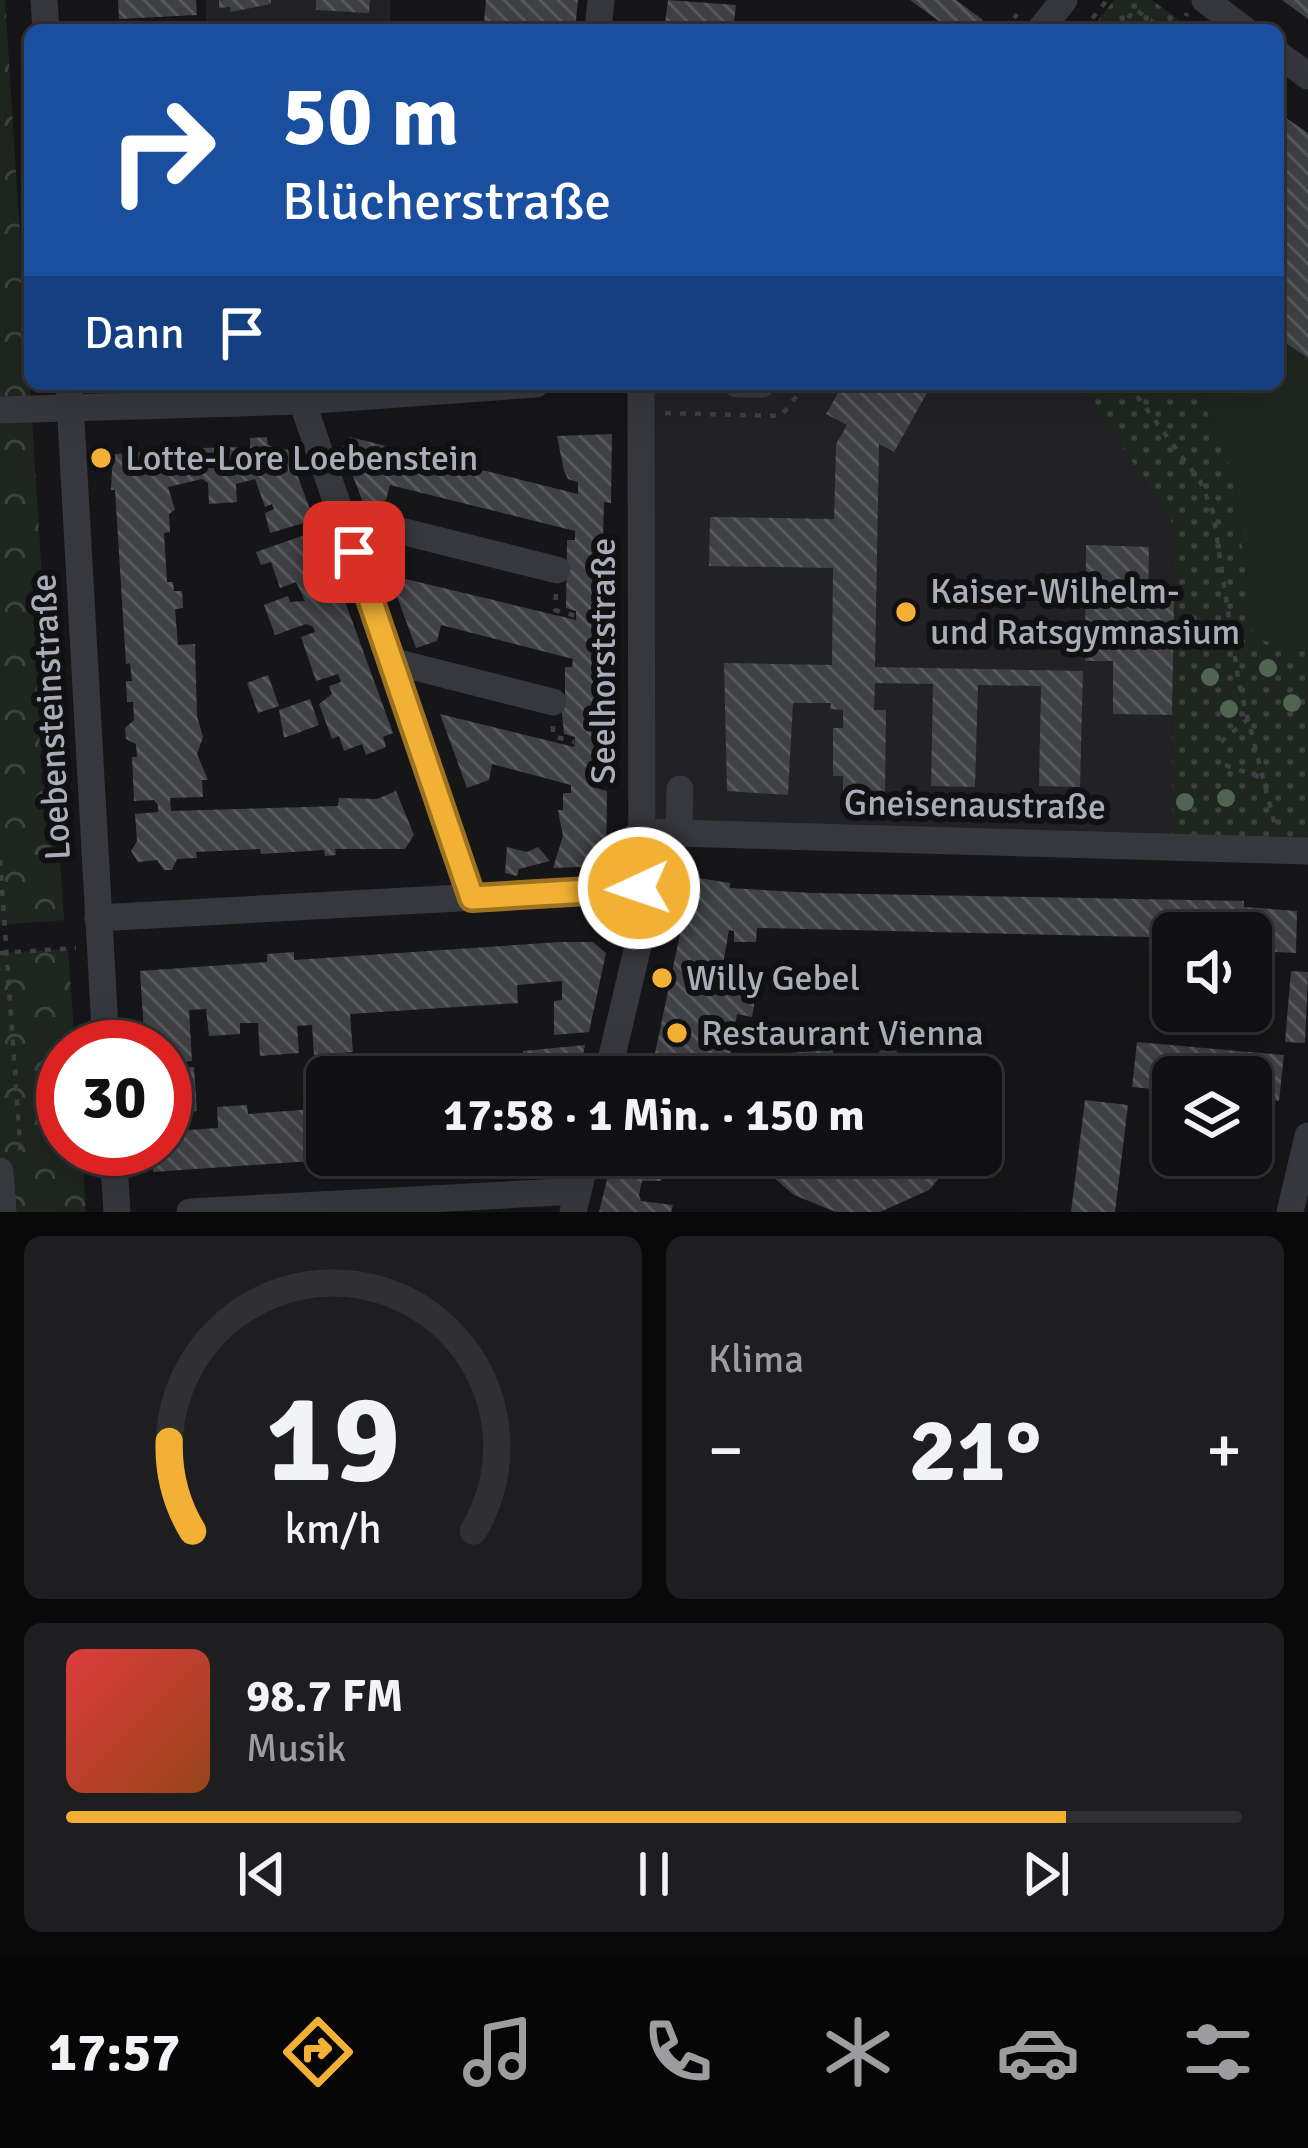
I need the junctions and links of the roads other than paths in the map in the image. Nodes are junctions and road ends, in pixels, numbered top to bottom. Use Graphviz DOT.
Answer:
graph roads {
  1 [pos="1064,0"];
  2 [pos="1205,0"];
  3 [pos="1045,24"];
  4 [pos="1238,24"];
  5 [pos="453,390"];
  6 [pos="69,395"];
  7 [pos="641,398"];
  8 [pos="302,401"];
  9 [pos="0,410"];
  10 [pos="341,515"];
  11 [pos="557,570"];
  12 [pos="391,661"];
  13 [pos="638,674"];
  14 [pos="669,676"];
  15 [pos="553,702"];
  16 [pos="680,789"];
  17 [pos="639,832"];
  18 [pos="679,833"];
  19 [pos="1308,850"];
  20 [pos="639,888"];
  21 [pos="472,898"];
  22 [pos="99,932"];
  23 [pos="104,1020"];
  24 [pos="612,1056"];
  25 [pos="1308,1136"];
  26 [pos="11,1168"];
  27 [pos="115,1176"];
  28 [pos="575,1202"];
  29 [pos="3,1212"];
  30 [pos="117,1212"];
  31 [pos="190,1212"];
  32 [pos="1290,1212"];
  1 -- 3 [label="street"];
  2 -- 4 [label="street"];
  5 -- 8 [label="street"];
  6 -- 8 [label="street"];
  6 -- 9 [label="street"];
  6 -- 22 [label="street, Loebensteinstraße"];
  7 -- 13 [label="street, Seelhorststraße"];
  8 -- 10 [label="street"];
  10 -- 11 [label="street"];
  10 -- 12 [label="street"];
  12 -- 15 [label="street"];
  12 -- 21 [label="street"];
  13 -- 14 [label="street"];
  13 -- 17 [label="street, Seelhorststraße"];
  16 -- 18 [label="street"];
  17 -- 18 [label="street, Gneisenaustraße"];
  17 -- 20 [label="street, Seelhorststraße"];
  18 -- 19 [label="street, Gneisenaustraße"];
  20 -- 21 [label="street"];
  20 -- 24 [label="street, Seelhorststraße"];
  21 -- 22 [label="street"];
  22 -- 23 [label="street, Loebensteinstraße"];
  25 -- 32 [label="street"];
  26 -- 29 [label="street"];
  27 -- 30 [label="street"];
  28 -- 31 [label="street"];
}
